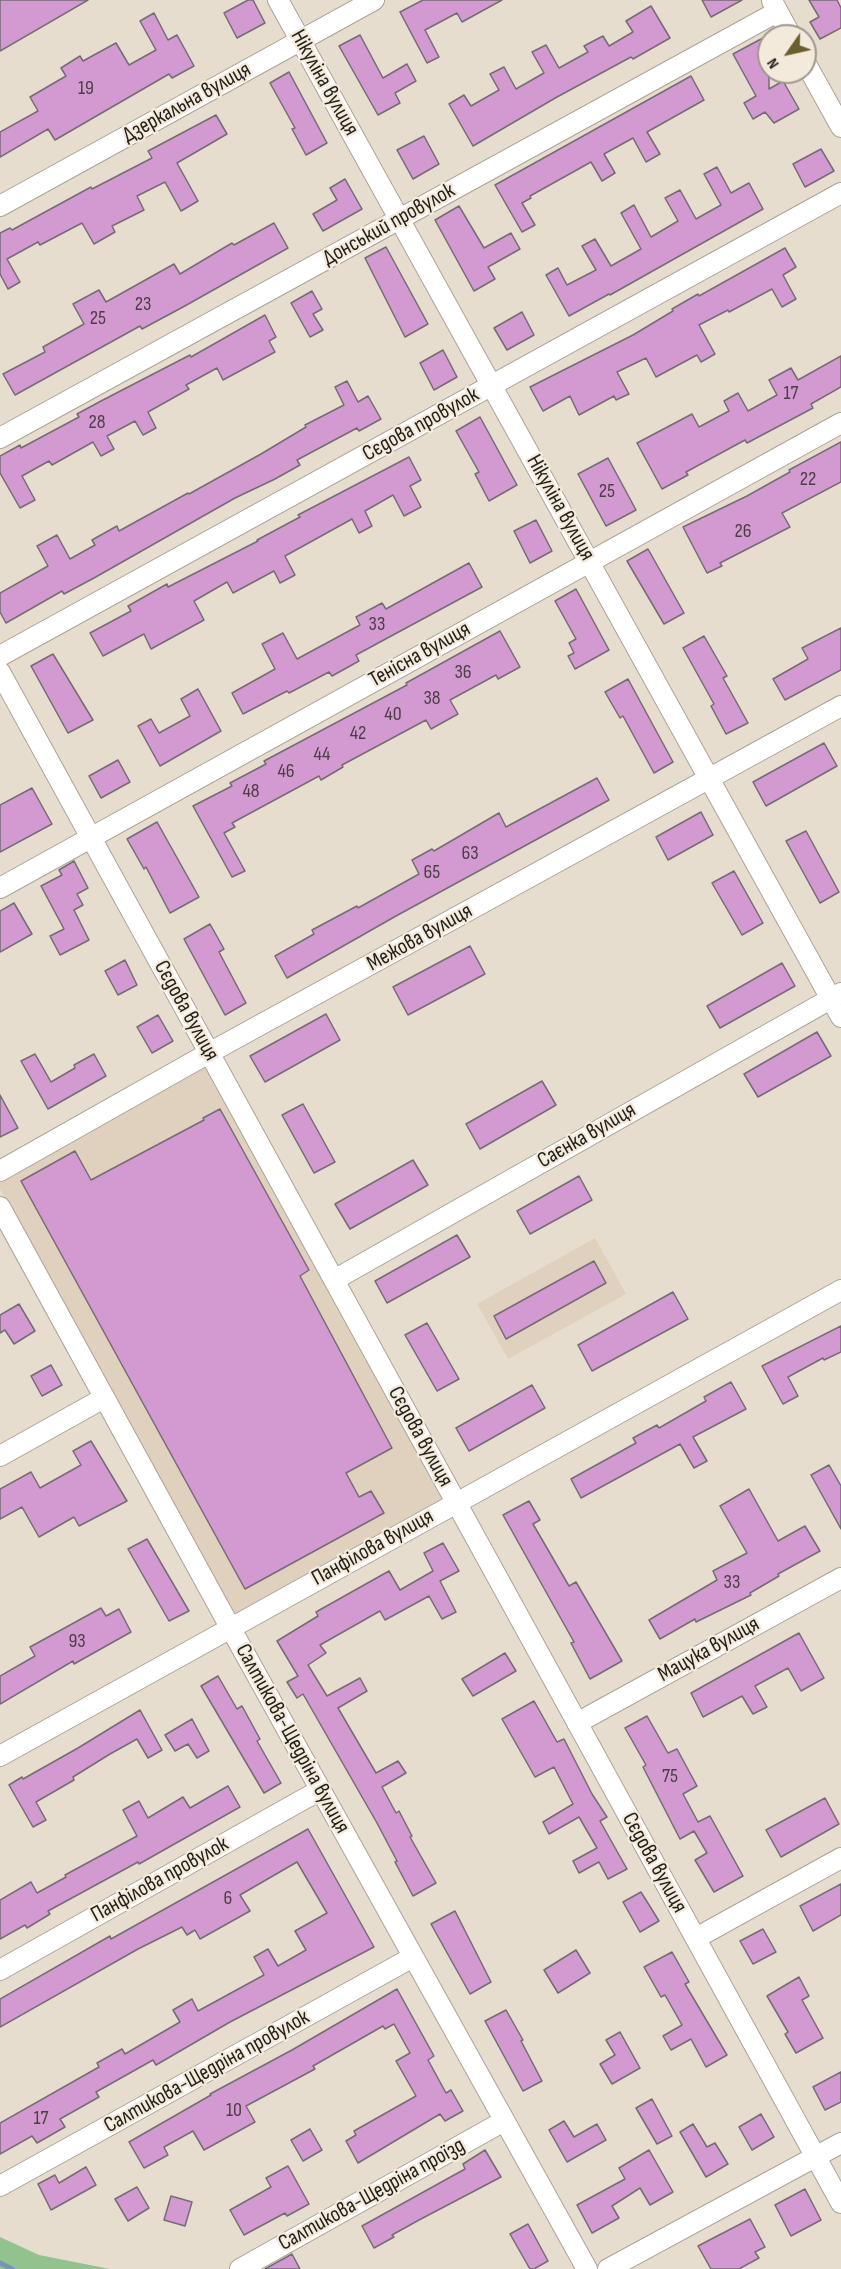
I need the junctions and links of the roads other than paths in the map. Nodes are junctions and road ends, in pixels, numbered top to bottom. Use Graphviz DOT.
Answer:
graph roads {
  1 [pos="278,0"];
  2 [pos="374,0"];
  3 [pos="774,6"];
  4 [pos="784,24"];
  5 [pos="301,41"];
  6 [pos="817,84"];
  7 [pos="841,127"];
  8 [pos="841,193"];
  9 [pos="0,206"];
  10 [pos="399,219"];
  11 [pos="492,386"];
  12 [pos="841,423"];
  13 [pos="0,438"];
  14 [pos="589,562"];
  15 [pos="0,656"];
  16 [pos="0,672"];
  17 [pos="841,706"];
  18 [pos="710,780"];
  19 [pos="91,838"];
  20 [pos="0,888"];
  21 [pos="836,996"];
  22 [pos="841,1017"];
  23 [pos="209,1053"];
  24 [pos="0,1171"];
  25 [pos="0,1207"];
  26 [pos="334,1280"];
  27 [pos="841,1290"];
  28 [pos="104,1398"];
  29 [pos="0,1456"];
  30 [pos="456,1502"];
  31 [pos="841,1578"];
  32 [pos="230,1627"];
  33 [pos="577,1723"];
  34 [pos="0,1756"];
  35 [pos="321,1790"];
  36 [pos="841,1858"];
  37 [pos="696,1938"];
  38 [pos="413,1957"];
  39 [pos="0,1970"];
  40 [pos="504,2121"];
  41 [pos="841,2143"];
  42 [pos="816,2157"];
  43 [pos="0,2186"];
  44 [pos="841,2203"];
  45 [pos="240,2269"];
  46 [pos="587,2269"];
  47 [pos="608,2269"];
  1 -- 5 [label="street, Нікуліна вулиця"];
  2 -- 5 [label="street, Дзеркальна вулиця"];
  3 -- 4 [label="street"];
  3 -- 10 [label="street, Донський провулок"];
  5 -- 9 [label="street, Дзеркальна вулиця"];
  5 -- 10 [label="street, Нікуліна вулиця"];
  6 -- 7 [label="street"];
  8 -- 11 [label="street, Сєдова провулок"];
  10 -- 11 [label="street, Нікуліна вулиця"];
  10 -- 13 [label="street, Донський провулок"];
  11 -- 14 [label="street, Нікуліна вулиця"];
  11 -- 15 [label="street, Сєдова провулок"];
  12 -- 14 [label="street, Тенісна вулиця"];
  14 -- 18 [label="street, Нікуліна вулиця"];
  14 -- 19 [label="street, Тенісна вулиця"];
  16 -- 19 [label="street, Сєдова вулиця"];
  17 -- 18 [label="street, Межова вулиця"];
  18 -- 21 [label="street, Нікуліна вулиця"];
  18 -- 23 [label="street, Межова вулиця"];
  19 -- 20 [label="street, Тенісна вулиця"];
  19 -- 23 [label="street, Сєдова вулиця"];
  21 -- 22 [label="street, Нікуліна вулиця"];
  21 -- 26 [label="street, Саєнка вулиця"];
  23 -- 24 [label="street, Межова вулиця"];
  23 -- 26 [label="street, Сєдова вулиця"];
  25 -- 28 [label="street, Салтикова-Щедріна вулиця"];
  26 -- 30 [label="street, Сєдова вулиця"];
  27 -- 30 [label="street, Панфілова вулиця"];
  28 -- 29 [label="street"];
  28 -- 32 [label="street, Салтикова-Щедріна вулиця"];
  30 -- 32 [label="street, Панфілова вулиця"];
  30 -- 33 [label="street, Сєдова вулиця"];
  31 -- 33 [label="street, Мацука вулиця"];
  32 -- 34 [label="street, Панфілова вулиця"];
  32 -- 35 [label="street, Салтикова-Щедріна вулиця"];
  33 -- 37 [label="street, Сєдова вулиця"];
  35 -- 38 [label="street, Салтикова-Щедріна вулиця"];
  35 -- 39 [label="street, Панфілова провулок"];
  36 -- 37 [label="street"];
  37 -- 42 [label="street, Сєдова вулиця"];
  38 -- 40 [label="street, Салтикова-Щедріна вулиця"];
  38 -- 43 [label="street, Салтикова-Щедріна провулок"];
  40 -- 45 [label="street, Салтикова-Щедріна проїзд"];
  40 -- 46 [label="street, Салтикова-Щедріна вулиця"];
  41 -- 42 [label="street"];
  42 -- 44 [label="street, Сєдова вулиця"];
  42 -- 47 [label="street"];
}
